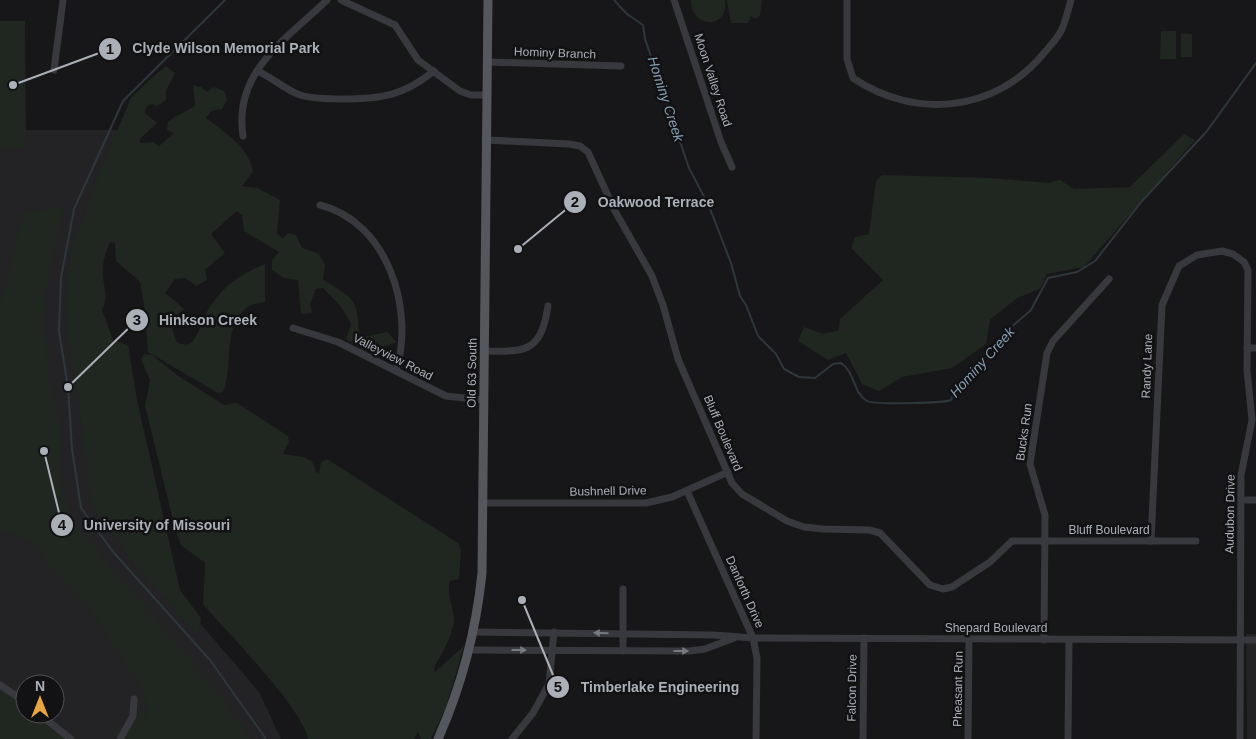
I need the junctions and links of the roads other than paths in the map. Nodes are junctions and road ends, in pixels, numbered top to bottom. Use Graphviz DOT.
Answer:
graph roads {
  1 [pos="63,0"];
  2 [pos="327,0"];
  3 [pos="341,0"];
  4 [pos="488,0"];
  5 [pos="674,0"];
  6 [pos="846,0"];
  7 [pos="1071,0"];
  8 [pos="488,62"];
  9 [pos="621,66"];
  10 [pos="54,70"];
  11 [pos="257,70"];
  12 [pos="434,71"];
  13 [pos="486,95"];
  14 [pos="243,136"];
  15 [pos="486,140"];
  16 [pos="732,167"];
  17 [pos="320,205"];
  18 [pos="1244,262"];
  19 [pos="1109,279"];
  20 [pos="548,306"];
  21 [pos="293,328"];
  22 [pos="1247,348"];
  23 [pos="1256,348"];
  24 [pos="486,351"];
  25 [pos="396,371"];
  26 [pos="484,400"];
  27 [pos="728,472"];
  28 [pos="687,491"];
  29 [pos="1240,500"];
  30 [pos="1256,500"];
  31 [pos="482,503"];
  32 [pos="1046,541"];
  33 [pos="1151,541"];
  34 [pos="1196,541"];
  35 [pos="623,589"];
  36 [pos="474,632"];
  37 [pos="554,632"];
  38 [pos="623,633"];
  39 [pos="737,637"];
  40 [pos="753,638"];
  41 [pos="864,638"];
  42 [pos="969,639"];
  43 [pos="1044,640"];
  44 [pos="1069,640"];
  45 [pos="1240,640"];
  46 [pos="1256,640"];
  47 [pos="470,650"];
  48 [pos="554,650"];
  49 [pos="623,651"];
  50 [pos="0,685"];
  51 [pos="15,695"];
  52 [pos="134,699"];
  53 [pos="52,724"];
  54 [pos="71,739"];
  55 [pos="120,739"];
  56 [pos="438,739"];
  57 [pos="512,739"];
  58 [pos="756,739"];
  59 [pos="863,739"];
  60 [pos="968,739"];
  61 [pos="1068,739"];
  62 [pos="1240,739"];
  1 -- 10 [label="street"];
  2 -- 11 [label="street"];
  3 -- 12 [label="street"];
  4 -- 8 [label="main road, Old 63 South"];
  5 -- 16 [label="street, Moon Valley Road"];
  6 -- 7 [label="street"];
  8 -- 9 [label="street, Hominy Branch"];
  8 -- 13 [label="main road, Old 63 South"];
  11 -- 12 [label="street"];
  11 -- 14 [label="street"];
  12 -- 13 [label="street"];
  13 -- 15 [label="main road, Old 63 South"];
  15 -- 24 [label="main road, Old 63 South"];
  15 -- 27 [label="street, Bluff Boulevard"];
  17 -- 25 [label="street"];
  18 -- 22 [label="street, Audubon Drive"];
  18 -- 33 [label="street, Randy Lane"];
  19 -- 32 [label="street, Bucks Run"];
  20 -- 24 [label="street"];
  21 -- 25 [label="street, Valleyview Road"];
  22 -- 23 [label="street"];
  22 -- 29 [label="street, Audubon Drive"];
  24 -- 26 [label="main road, Old 63 South"];
  25 -- 26 [label="street, Valleyview Road"];
  26 -- 31 [label="main road, Old 63 South"];
  27 -- 28 [label="street, Bushnell Drive"];
  27 -- 32 [label="street, Bluff Boulevard"];
  28 -- 31 [label="street, Bushnell Drive"];
  28 -- 40 [label="street, Danforth Drive"];
  29 -- 30 [label="street"];
  29 -- 45 [label="street, Audubon Drive"];
  31 -- 36 [label="main road, Old 63 South"];
  32 -- 33 [label="street, Bluff Boulevard"];
  32 -- 43 [label="street, Bucks Run"];
  33 -- 34 [label="street, Bluff Boulevard"];
  35 -- 38 [label="street"];
  36 -- 37 [label="street, Shepard Boulevard"];
  36 -- 47 [label="main road, Old 63 South"];
  38 -- 37 [label="street, Shepard Boulevard, one-way"];
  37 -- 48 [label="street"];
  38 -- 39 [label="street, Shepard Boulevard"];
  38 -- 49 [label="street"];
  39 -- 40 [label="street, Shepard Boulevard"];
  49 -- 39 [label="street, Shepard Boulevard, one-way"];
  40 -- 41 [label="street, Shepard Boulevard"];
  40 -- 58 [label="street, Danforth Drive"];
  41 -- 42 [label="street, Shepard Boulevard"];
  41 -- 59 [label="street, Falcon Drive"];
  42 -- 43 [label="street, Shepard Boulevard"];
  42 -- 60 [label="street, Pheasant Run"];
  43 -- 44 [label="street, Shepard Boulevard"];
  44 -- 45 [label="street, Shepard Boulevard"];
  44 -- 61 [label="street"];
  45 -- 46 [label="street, Shepard Boulevard"];
  45 -- 62 [label="street, Audubon Drive"];
  47 -- 48 [label="street, Shepard Boulevard, one-way"];
  47 -- 56 [label="main road, Old 63 South"];
  48 -- 49 [label="street, Shepard Boulevard"];
  48 -- 57 [label="street"];
  50 -- 51 [label="street"];
  52 -- 55 [label="street"];
  53 -- 54 [label="street"];
}
